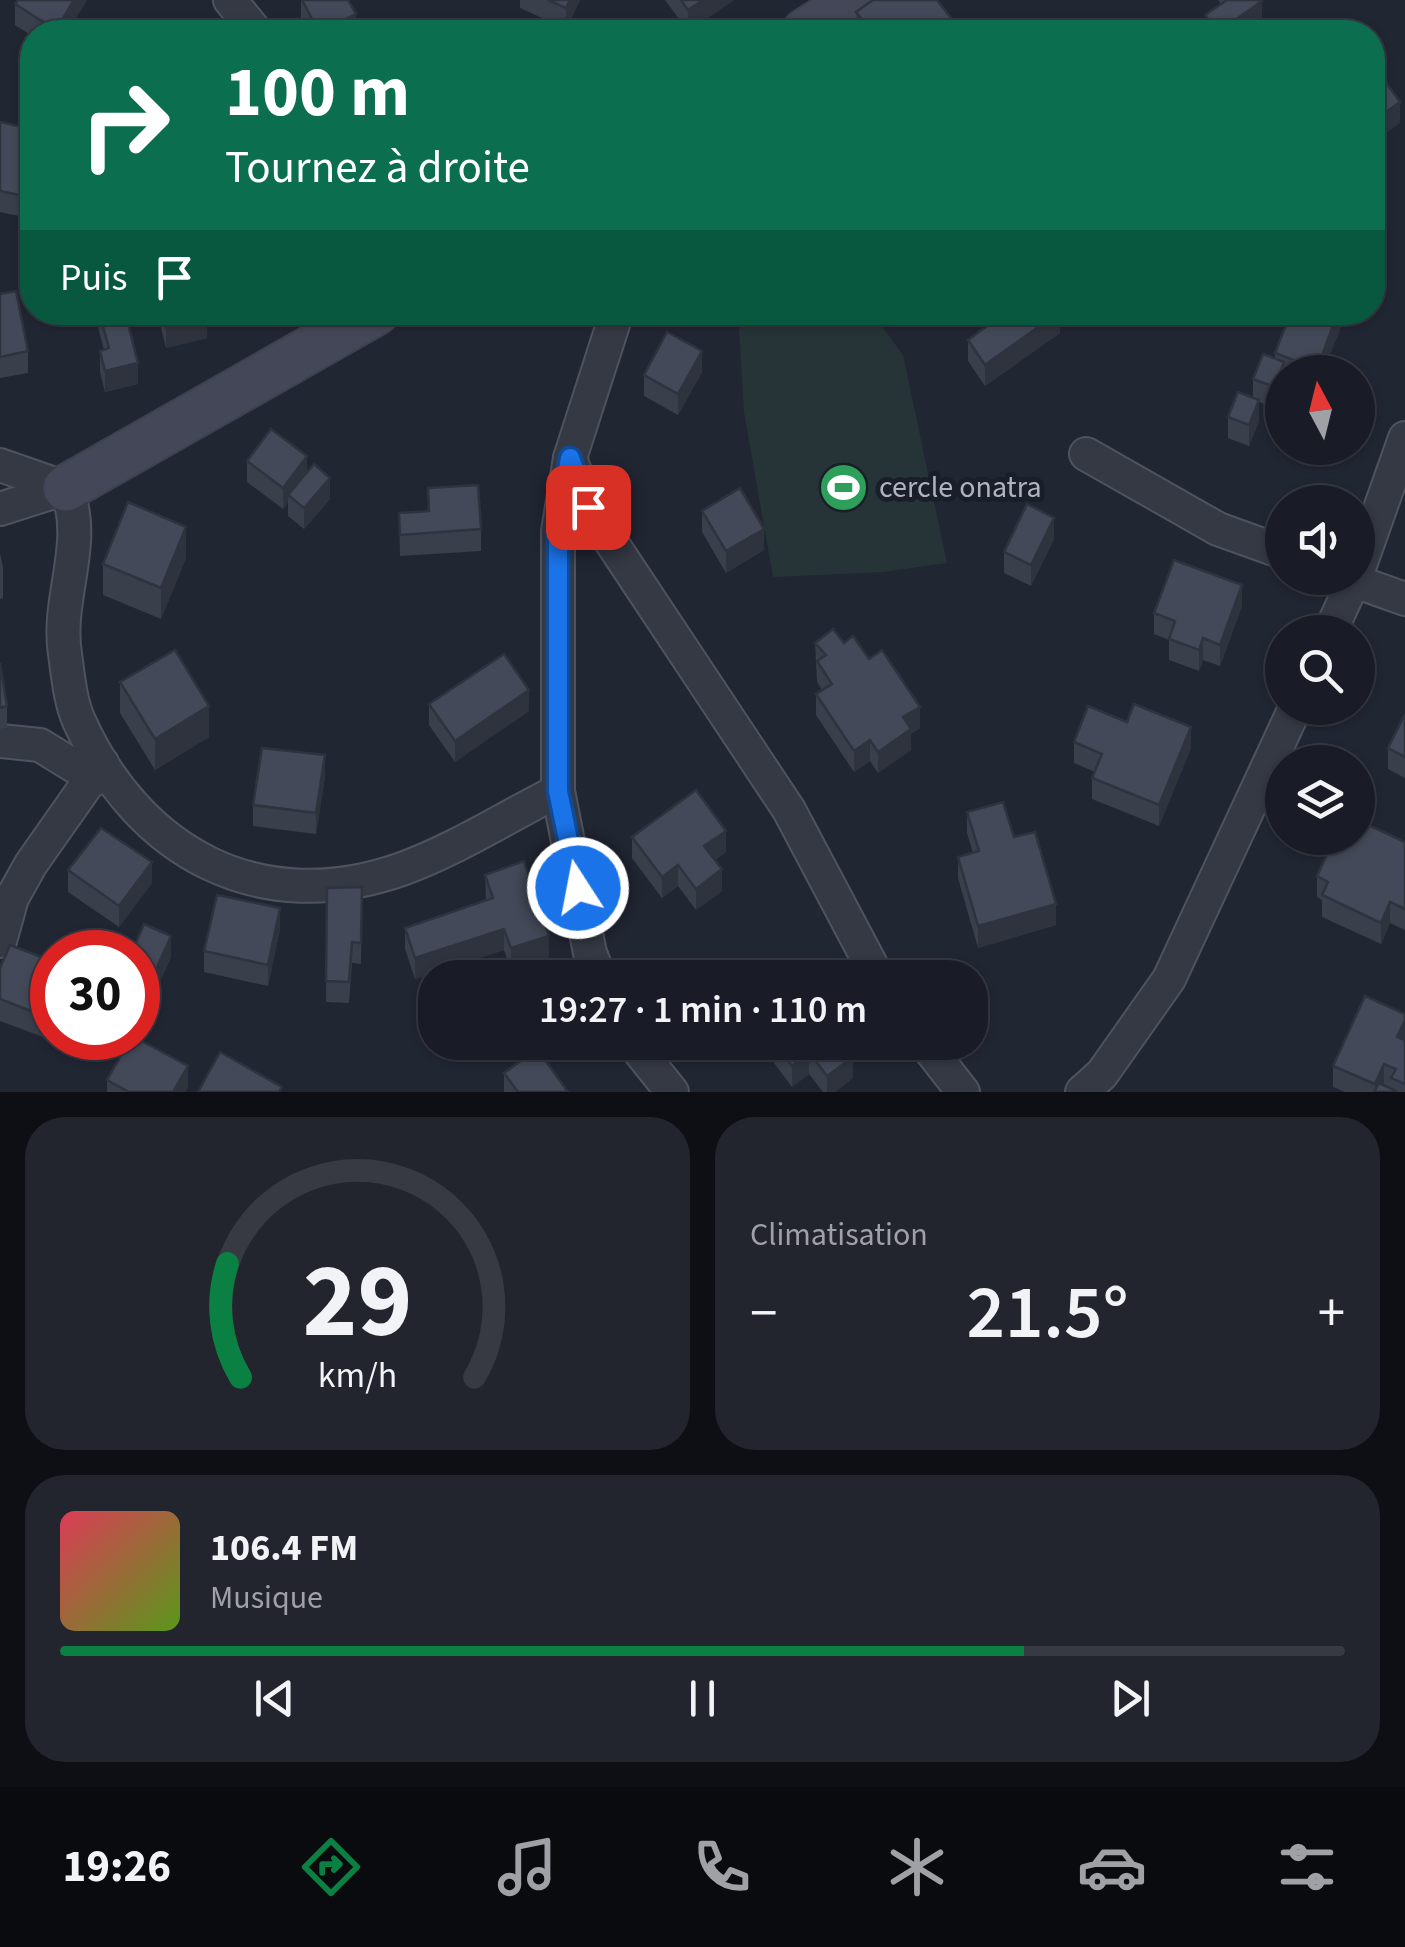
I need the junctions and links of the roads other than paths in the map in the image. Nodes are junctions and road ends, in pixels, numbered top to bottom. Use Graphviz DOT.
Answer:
graph roads {
  1 [pos="230,0"];
  2 [pos="855,0"];
  3 [pos="246,20"];
  4 [pos="824,20"];
  5 [pos="353,325"];
  6 [pos="613,325"];
  7 [pos="1405,438"];
  8 [pos="1086,454"];
  9 [pos="570,458"];
  10 [pos="0,465"];
  11 [pos="66,488"];
  12 [pos="0,510"];
  13 [pos="1375,518"];
  14 [pos="1265,546"];
  15 [pos="1375,586"];
  16 [pos="1405,599"];
  17 [pos="1287,725"];
  18 [pos="0,741"];
  19 [pos="99,772"];
  20 [pos="558,791"];
  21 [pos="0,941"];
  22 [pos="593,960"];
  23 [pos="868,960"];
  24 [pos="646,1060"];
  25 [pos="938,1060"];
  26 [pos="672,1092"];
  27 [pos="963,1092"];
  28 [pos="1082,1092"];
  1 -- 3 [label="street"];
  2 -- 4 [label="street"];
  5 -- 11 [label="street"];
  6 -- 9 [label="street"];
  7 -- 13 [label="street"];
  8 -- 14 [label="street"];
  9 -- 20 [label="street"];
  9 -- 23 [label="street"];
  10 -- 11 [label="street"];
  11 -- 12 [label="street"];
  11 -- 19 [label="street"];
  15 -- 16 [label="street"];
  17 -- 28 [label="street"];
  18 -- 19 [label="street"];
  19 -- 20 [label="street"];
  19 -- 21 [label="street"];
  20 -- 22 [label="street"];
  24 -- 26 [label="street"];
  25 -- 27 [label="street"];
}
